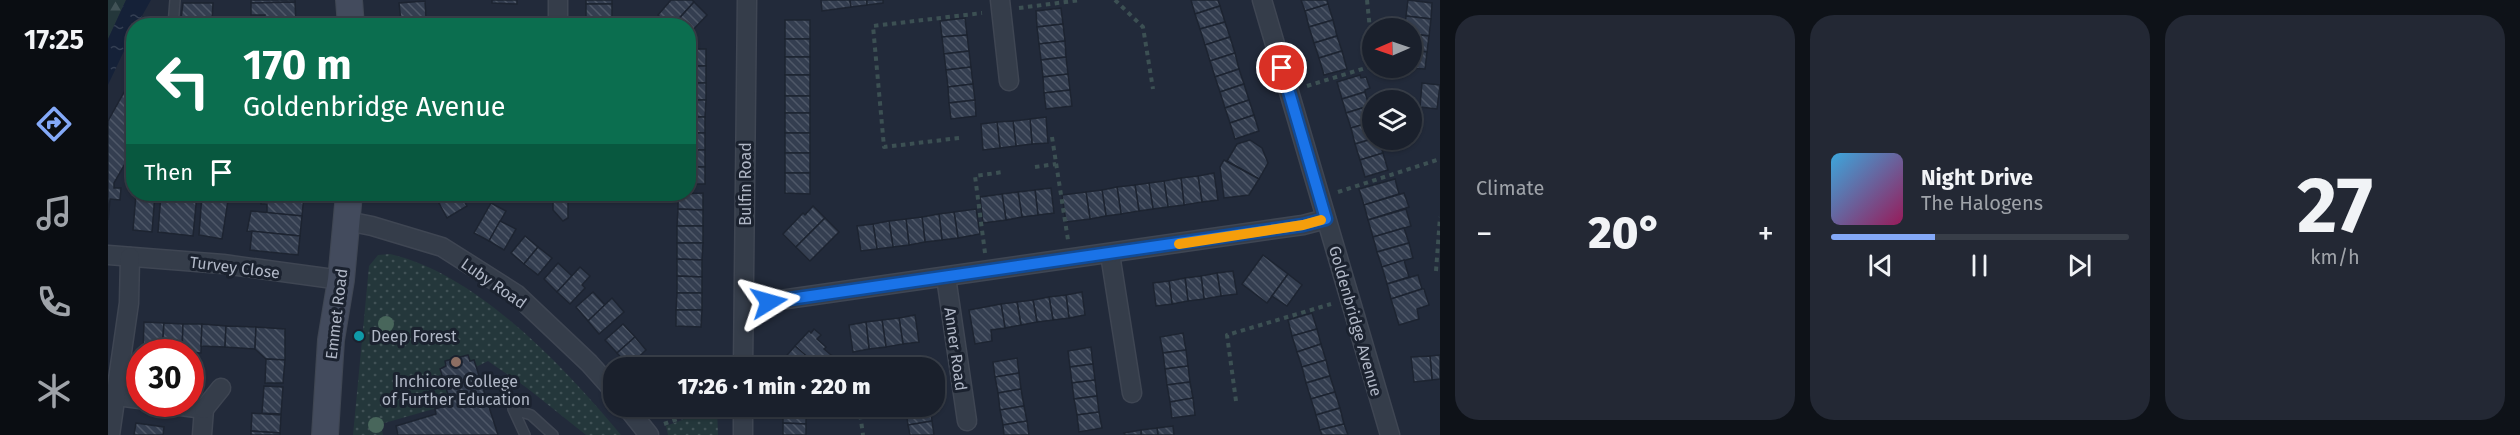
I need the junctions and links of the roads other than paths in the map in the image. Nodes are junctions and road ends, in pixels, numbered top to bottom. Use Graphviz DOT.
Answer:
graph roads {
  1 [pos="175,0"];
  2 [pos="350,0"];
  3 [pos="558,0"];
  4 [pos="747,0"];
  5 [pos="1262,0"];
  6 [pos="1001,5"];
  7 [pos="174,18"];
  8 [pos="351,18"];
  9 [pos="558,18"];
  10 [pos="1009,81"];
  11 [pos="348,201"];
  12 [pos="1326,219"];
  13 [pos="347,221"];
  14 [pos="1110,254"];
  15 [pos="108,255"];
  16 [pos="130,257"];
  17 [pos="945,277"];
  18 [pos="341,280"];
  19 [pos="745,305"];
  20 [pos="743,357"];
  21 [pos="603,379"];
  22 [pos="221,388"];
  23 [pos="1132,393"];
  24 [pos="117,396"];
  25 [pos="126,397"];
  26 [pos="204,409"];
  27 [pos="203,417"];
  28 [pos="637,417"];
  29 [pos="742,417"];
  30 [pos="967,421"];
  31 [pos="653,432"];
  32 [pos="110,435"];
  33 [pos="202,435"];
  34 [pos="325,435"];
  35 [pos="525,435"];
  36 [pos="553,435"];
  37 [pos="743,435"];
  38 [pos="1390,435"];
  1 -- 7 [label="lane"];
  2 -- 8 [label="main road"];
  3 -- 9 [label="street"];
  4 -- 19 [label="street, Bulfin Road"];
  5 -- 12 [label="street, Goldenbridge Avenue"];
  6 -- 10 [label="street"];
  11 -- 13 [label="main road, Emmet Road"];
  12 -- 14 [label="street"];
  12 -- 38 [label="street, Goldenbridge Avenue"];
  13 -- 18 [label="main road, Emmet Road"];
  13 -- 21 [label="street, Luby Road"];
  14 -- 17 [label="street"];
  14 -- 23 [label="street"];
  15 -- 16 [label="street, Turvey Close"];
  16 -- 18 [label="street, Turvey Close"];
  16 -- 24 [label="street"];
  17 -- 19 [label="street"];
  17 -- 30 [label="street, Anner Road"];
  18 -- 34 [label="main road, Emmet Road"];
  19 -- 20 [label="street, Bulfin Road"];
  22 -- 26 [label="street"];
  24 -- 25 [label="street"];
  24 -- 32 [label="street"];
  27 -- 33 [label="street"];
  28 -- 31 [label="street"];
  29 -- 37 [label="street"];
  35 -- 36 [label="lane"];
}
